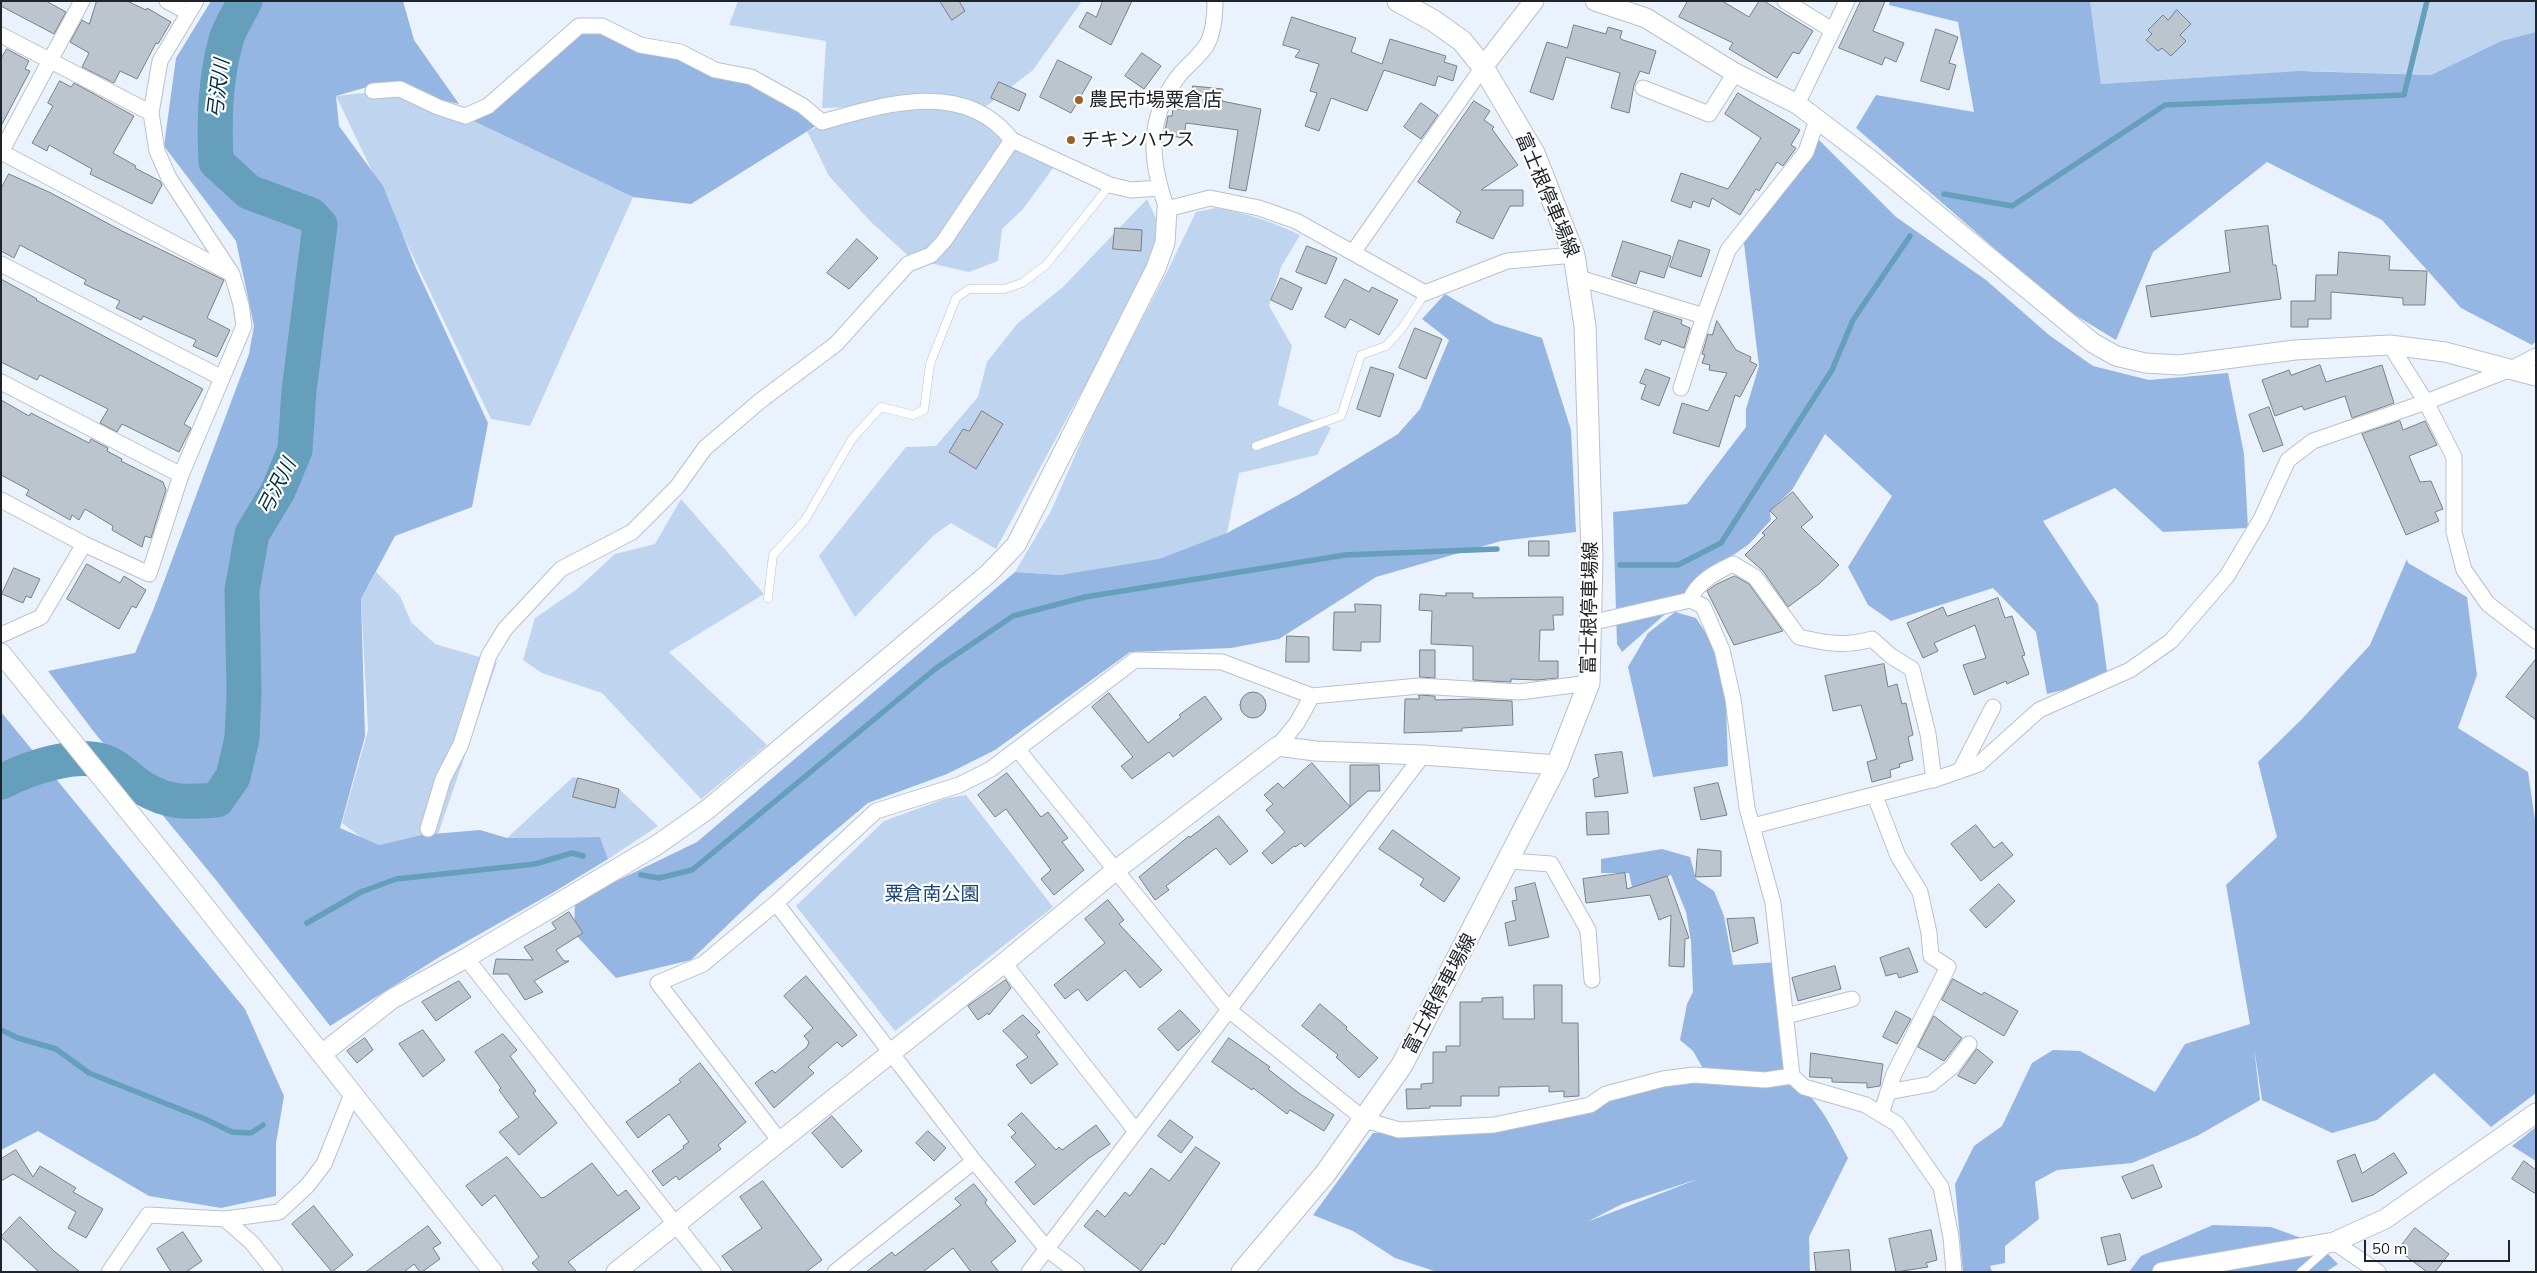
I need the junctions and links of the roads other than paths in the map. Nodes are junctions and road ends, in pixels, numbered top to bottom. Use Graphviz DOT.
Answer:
graph roads {
  1 [pos="82,1"];
  2 [pos="167,1"];
  3 [pos="1215,1"];
  4 [pos="1398,1"];
  5 [pos="1534,1"];
  6 [pos="1595,1"];
  7 [pos="1785,1"];
  8 [pos="1848,1"];
  9 [pos="193,7"];
  10 [pos="1832,30"];
  11 [pos="1,35"];
  12 [pos="52,62"];
  13 [pos="1484,67"];
  14 [pos="1736,73"];
  15 [pos="1643,88"];
  16 [pos="373,92"];
  17 [pos="1796,104"];
  18 [pos="151,113"];
  19 [pos="1817,120"];
  20 [pos="1012,140"];
  21 [pos="1,152"];
  22 [pos="1110,185"];
  23 [pos="1159,188"];
  24 [pos="1167,210"];
  25 [pos="1354,251"];
  26 [pos="1574,255"];
  27 [pos="1,264"];
  28 [pos="232,274"];
  29 [pos="1579,278"];
  30 [pos="1425,293"];
  31 [pos="1704,316"];
  32 [pos="2390,345"];
  33 [pos="2536,356"];
  34 [pos="2511,369"];
  35 [pos="2536,376"];
  36 [pos="222,378"];
  37 [pos="1,382"];
  38 [pos="1681,388"];
  39 [pos="2426,402"];
  40 [pos="1256,446"];
  41 [pos="181,475"];
  42 [pos="1,500"];
  43 [pos="84,544"];
  44 [pos="768,598"];
  45 [pos="1690,600"];
  46 [pos="1590,623"];
  47 [pos="1,635"];
  48 [pos="2536,641"];
  49 [pos="5,657"];
  50 [pos="1589,683"];
  51 [pos="1312,696"];
  52 [pos="1993,707"];
  53 [pos="1278,746"];
  54 [pos="1018,750"];
  55 [pos="1423,755"];
  56 [pos="1557,765"];
  57 [pos="1960,771"];
  58 [pos="1934,780"];
  59 [pos="1875,796"];
  60 [pos="1752,826"];
  61 [pos="428,828"];
  62 [pos="1510,861"];
  63 [pos="1116,870"];
  64 [pos="776,903"];
  65 [pos="466,958"];
  66 [pos="1004,963"];
  67 [pos="1592,980"];
  68 [pos="1852,999"];
  69 [pos="1230,1011"];
  70 [pos="1786,1016"];
  71 [pos="1969,1044"];
  72 [pos="891,1053"];
  73 [pos="322,1054"];
  74 [pos="1792,1076"];
  75 [pos="1888,1092"];
  76 [pos="352,1094"];
  77 [pos="2536,1113"];
  78 [pos="1881,1114"];
  79 [pos="1365,1120"];
  80 [pos="1135,1130"];
  81 [pos="779,1140"];
  82 [pos="974,1161"];
  83 [pos="225,1219"];
  84 [pos="675,1225"];
  85 [pos="2334,1242"];
  86 [pos="1047,1249"];
  87 [pos="109,1272"];
  88 [pos="275,1272"];
  89 [pos="493,1272"];
  90 [pos="616,1272"];
  91 [pos="713,1272"];
  92 [pos="836,1272"];
  93 [pos="1029,1272"];
  94 [pos="1077,1272"];
  95 [pos="1242,1272"];
  96 [pos="1954,1272"];
  97 [pos="2162,1272"];
  98 [pos="2301,1272"];
  99 [pos="2378,1272"];
  1 -- 12 [label="street"];
  2 -- 9 [label="street"];
  3 -- 23 [label="street"];
  4 -- 13 [label="main road, 富士根停車場線"];
  5 -- 13 [label="street"];
  6 -- 14 [label="street"];
  7 -- 10 [label="street"];
  8 -- 10 [label="street"];
  9 -- 18 [label="street"];
  10 -- 17 [label="street"];
  11 -- 12 [label="street"];
  12 -- 18 [label="street"];
  12 -- 21 [label="street"];
  13 -- 25 [label="street"];
  13 -- 26 [label="main road, 富士根停車場線"];
  14 -- 15 [label="street"];
  14 -- 17 [label="street"];
  16 -- 20 [label="street"];
  17 -- 19 [label="street"];
  18 -- 28 [label="street"];
  19 -- 31 [label="street"];
  19 -- 32 [label="street"];
  20 -- 22 [label="street"];
  20 -- 61 [label="street"];
  21 -- 28 [label="street"];
  22 -- 23 [label="street"];
  22 -- 44 [label="lane"];
  23 -- 24 [label="street"];
  24 -- 25 [label="street"];
  24 -- 65 [label="street"];
  25 -- 30 [label="street"];
  26 -- 29 [label="main road, 富士根停車場線"];
  26 -- 30 [label="street"];
  27 -- 36 [label="street"];
  28 -- 36 [label="street"];
  29 -- 31 [label="street"];
  29 -- 46 [label="main road, 富士根停車場線"];
  30 -- 40 [label="lane"];
  31 -- 38 [label="street"];
  32 -- 34 [label="street"];
  32 -- 39 [label="street"];
  33 -- 34 [label="street"];
  34 -- 35 [label="street"];
  34 -- 39 [label="street"];
  36 -- 41 [label="street"];
  37 -- 41 [label="street"];
  39 -- 48 [label="street"];
  39 -- 57 [label="street"];
  41 -- 43 [label="street"];
  42 -- 43 [label="street"];
  43 -- 47 [label="street"];
  45 -- 46 [label="street"];
  45 -- 58 [label="street"];
  45 -- 60 [label="street"];
  46 -- 50 [label="main road, 富士根停車場線"];
  49 -- 73 [label="street"];
  50 -- 51 [label="street"];
  50 -- 56 [label="main road, 富士根停車場線"];
  51 -- 53 [label="street"];
  51 -- 54 [label="street"];
  52 -- 57 [label="street"];
  53 -- 55 [label="street"];
  53 -- 63 [label="street"];
  54 -- 63 [label="street"];
  54 -- 64 [label="street"];
  55 -- 56 [label="street"];
  55 -- 69 [label="street"];
  56 -- 62 [label="main road, 富士根停車場線"];
  57 -- 58 [label="street"];
  58 -- 59 [label="street"];
  59 -- 60 [label="street"];
  59 -- 75 [label="street"];
  60 -- 70 [label="street"];
  62 -- 67 [label="street"];
  62 -- 79 [label="main road, 富士根停車場線"];
  63 -- 66 [label="street"];
  63 -- 69 [label="street"];
  64 -- 72 [label="street"];
  64 -- 81 [label="street"];
  65 -- 73 [label="street"];
  65 -- 84 [label="street"];
  66 -- 72 [label="street"];
  66 -- 80 [label="street"];
  68 -- 70 [label="street"];
  69 -- 79 [label="street"];
  69 -- 80 [label="street"];
  70 -- 74 [label="street"];
  71 -- 75 [label="street"];
  72 -- 81 [label="street"];
  72 -- 82 [label="street"];
  73 -- 76 [label="street"];
  74 -- 78 [label="street"];
  74 -- 79 [label="street"];
  75 -- 78 [label="street"];
  76 -- 83 [label="street"];
  76 -- 89 [label="street"];
  77 -- 85 [label="street"];
  78 -- 96 [label="street"];
  79 -- 95 [label="main road, 富士根停車場線"];
  80 -- 86 [label="street"];
  81 -- 84 [label="street"];
  82 -- 86 [label="street"];
  82 -- 92 [label="street"];
  83 -- 87 [label="street"];
  83 -- 88 [label="street"];
  84 -- 90 [label="street"];
  84 -- 91 [label="street"];
  85 -- 97 [label="street"];
  85 -- 98 [label="lane"];
  85 -- 99 [label="street"];
  86 -- 93 [label="street"];
  86 -- 94 [label="street"];
}
